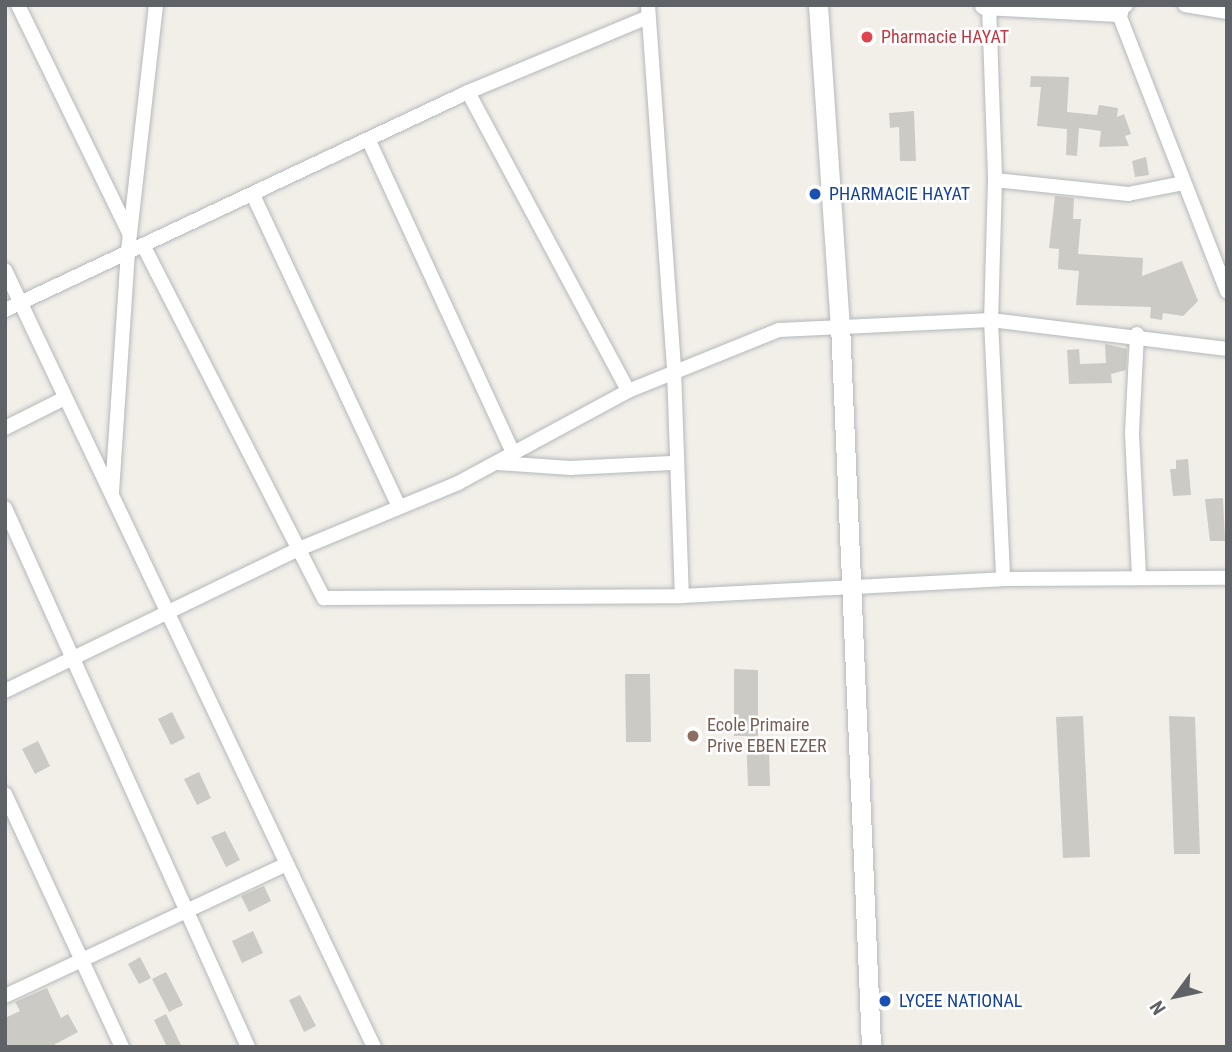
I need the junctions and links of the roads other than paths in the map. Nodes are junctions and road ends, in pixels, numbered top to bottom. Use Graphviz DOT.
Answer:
graph roads {
  1 [pos="18,5"];
  2 [pos="156,5"];
  3 [pos="818,5"];
  4 [pos="987,5"];
  5 [pos="1185,5"];
  6 [pos="1120,7"];
  7 [pos="647,11"];
  8 [pos="1227,12"];
  9 [pos="468,92"];
  10 [pos="369,141"];
  11 [pos="995,180"];
  12 [pos="1183,183"];
  13 [pos="253,195"];
  14 [pos="130,234"];
  15 [pos="143,245"];
  16 [pos="128,251"];
  17 [pos="5,270"];
  18 [pos="1227,291"];
  19 [pos="20,303"];
  20 [pos="5,310"];
  21 [pos="991,320"];
  22 [pos="840,324"];
  23 [pos="1137,334"];
  24 [pos="1227,349"];
  25 [pos="674,370"];
  26 [pos="628,391"];
  27 [pos="65,398"];
  28 [pos="5,428"];
  29 [pos="513,452"];
  30 [pos="495,463"];
  31 [pos="675,463"];
  32 [pos="112,493"];
  33 [pos="399,506"];
  34 [pos="5,508"];
  35 [pos="294,551"];
  36 [pos="1139,577"];
  37 [pos="1227,578"];
  38 [pos="1003,579"];
  39 [pos="850,585"];
  40 [pos="682,596"];
  41 [pos="165,614"];
  42 [pos="73,659"];
  43 [pos="5,691"];
  44 [pos="5,794"];
  45 [pos="284,866"];
  46 [pos="188,911"];
  47 [pos="84,959"];
  48 [pos="5,996"];
  49 [pos="122,1047"];
  50 [pos="248,1047"];
  51 [pos="374,1047"];
  52 [pos="871,1047"];
  1 -- 14 [label="street"];
  2 -- 14 [label="street"];
  3 -- 22 [label="street"];
  4 -- 6 [label="street"];
  4 -- 11 [label="street"];
  5 -- 8 [label="street"];
  6 -- 12 [label="street"];
  7 -- 9 [label="street"];
  7 -- 25 [label="street"];
  9 -- 10 [label="street"];
  9 -- 26 [label="street"];
  10 -- 13 [label="street"];
  10 -- 29 [label="street"];
  11 -- 12 [label="street"];
  11 -- 21 [label="street"];
  12 -- 18 [label="street"];
  13 -- 15 [label="street"];
  13 -- 33 [label="street"];
  14 -- 16 [label="street"];
  15 -- 16 [label="street"];
  15 -- 35 [label="street"];
  16 -- 19 [label="street"];
  16 -- 32 [label="street"];
  17 -- 19 [label="street"];
  19 -- 20 [label="street"];
  19 -- 27 [label="street"];
  21 -- 22 [label="street"];
  21 -- 23 [label="street"];
  21 -- 38 [label="street"];
  22 -- 25 [label="street"];
  22 -- 39 [label="street"];
  23 -- 24 [label="street"];
  23 -- 36 [label="street"];
  25 -- 26 [label="street"];
  25 -- 31 [label="street"];
  26 -- 29 [label="street"];
  27 -- 28 [label="street"];
  27 -- 32 [label="street"];
  29 -- 30 [label="street"];
  30 -- 31 [label="street"];
  30 -- 33 [label="street"];
  31 -- 40 [label="street"];
  32 -- 41 [label="street"];
  33 -- 35 [label="street"];
  34 -- 42 [label="street"];
  35 -- 40 [label="street"];
  35 -- 41 [label="street"];
  36 -- 37 [label="street"];
  36 -- 38 [label="street"];
  38 -- 39 [label="street"];
  39 -- 40 [label="street"];
  39 -- 52 [label="street"];
  41 -- 42 [label="street"];
  41 -- 45 [label="street"];
  42 -- 43 [label="street"];
  42 -- 46 [label="street"];
  44 -- 47 [label="street"];
  45 -- 46 [label="street"];
  45 -- 51 [label="street"];
  46 -- 47 [label="street"];
  46 -- 50 [label="street"];
  47 -- 48 [label="street"];
  47 -- 49 [label="street"];
}
